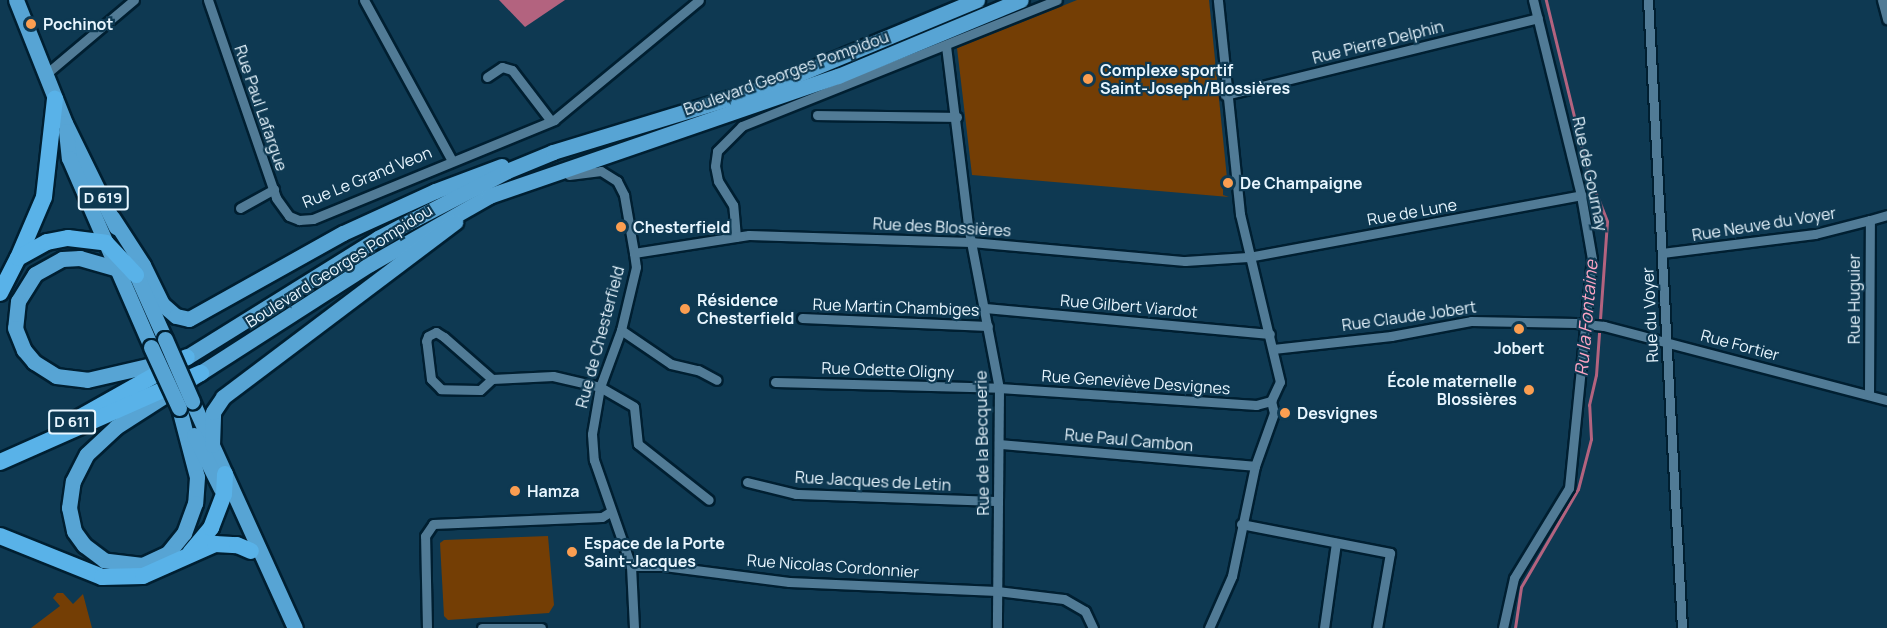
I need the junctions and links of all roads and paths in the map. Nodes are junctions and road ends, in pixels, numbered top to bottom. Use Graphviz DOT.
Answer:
graph roads {
  1 [pos="16,0"];
  2 [pos="134,0"];
  3 [pos="208,0"];
  4 [pos="364,0"];
  5 [pos="699,0"];
  6 [pos="977,0"];
  7 [pos="1022,0"];
  8 [pos="1057,0"];
  9 [pos="1218,0"];
  10 [pos="1533,0"];
  11 [pos="1648,0"];
  12 [pos="1882,0"];
  13 [pos="1538,18"];
  14 [pos="1887,20"];
  15 [pos="946,46"];
  16 [pos="46,74"];
  17 [pos="487,77"];
  18 [pos="1225,94"];
  19 [pos="55,99"];
  20 [pos="817,115"];
  21 [pos="957,117"];
  22 [pos="551,121"];
  23 [pos="65,123"];
  24 [pos="553,152"];
  25 [pos="451,159"];
  26 [pos="525,183"];
  27 [pos="274,189"];
  28 [pos="1581,195"];
  29 [pos="489,196"];
  30 [pos="240,208"];
  31 [pos="1887,215"];
  32 [pos="112,217"];
  33 [pos="1870,220"];
  34 [pos="736,237"];
  35 [pos="971,242"];
  36 [pos="106,243"];
  37 [pos="634,253"];
  38 [pos="1662,253"];
  39 [pos="1248,257"];
  40 [pos="18,258"];
  41 [pos="118,269"];
  42 [pos="136,275"];
  43 [pos="0,293"];
  44 [pos="986,308"];
  45 [pos="802,318"];
  46 [pos="1589,325"];
  47 [pos="988,326"];
  48 [pos="621,330"];
  49 [pos="1270,334"];
  50 [pos="1666,341"];
  51 [pos="158,343"];
  52 [pos="1273,349"];
  53 [pos="187,357"];
  54 [pos="201,373"];
  55 [pos="492,379"];
  56 [pos="717,380"];
  57 [pos="775,382"];
  58 [pos="600,387"];
  59 [pos="999,388"];
  60 [pos="1869,395"];
  61 [pos="1887,400"];
  62 [pos="1271,401"];
  63 [pos="186,405"];
  64 [pos="1000,444"];
  65 [pos="212,445"];
  66 [pos="7,459"];
  67 [pos="1255,466"];
  68 [pos="225,474"];
  69 [pos="747,482"];
  70 [pos="224,494"];
  71 [pos="709,500"];
  72 [pos="999,501"];
  73 [pos="610,512"];
  74 [pos="1241,524"];
  75 [pos="0,536"];
  76 [pos="1336,543"];
  77 [pos="250,551"];
  78 [pos="190,554"];
  79 [pos="631,566"];
  80 [pos="269,574"];
  81 [pos="997,591"];
  82 [pos="539,627"];
  83 [pos="295,628"];
  84 [pos="427,628"];
  85 [pos="482,628"];
  86 [pos="634,628"];
  87 [pos="998,628"];
  88 [pos="1093,628"];
  89 [pos="1209,628"];
  90 [pos="1324,628"];
  91 [pos="1377,628"];
  92 [pos="1503,628"];
  93 [pos="1682,628"];
  1 -- 16 [label="main road, D 619"];
  2 -- 16 [label="street"];
  3 -- 27 [label="street, Rue Paul Lafargue"];
  4 -- 25 [label="street"];
  5 -- 22 [label="street"];
  6 -- 24 [label="main road, Boulevard Georges Pompidou"];
  7 -- 26 [label="main road, Boulevard Georges Pompidou"];
  8 -- 15 [label="street"];
  9 -- 18 [label="street"];
  10 -- 13 [label="street, Rue de Gournay"];
  11 -- 38 [label="street, Rue du Voyer"];
  12 -- 14 [label="street"];
  13 -- 18 [label="street, Rue Pierre Delphin"];
  13 -- 28 [label="street, Rue de Gournay"];
  15 -- 21 [label="street, Rue de la Becquerie"];
  15 -- 34 [label="street"];
  16 -- 19 [label="main road, D 619"];
  17 -- 22 [label="street"];
  18 -- 39 [label="street"];
  19 -- 23 [label="main road, D 619"];
  19 -- 40 [label="highway"];
  20 -- 21 [label="street"];
  21 -- 35 [label="street, Rue de la Becquerie"];
  22 -- 25 [label="street"];
  23 -- 32 [label="main road, D 619"];
  23 -- 36 [label="main road, D 619"];
  24 -- 32 [label="main road, Boulevard Georges Pompidou"];
  24 -- 53 [label="main road, Boulevard Georges Pompidou"];
  25 -- 27 [label="street, Rue Le Grand Veon"];
  26 -- 29 [label="main road, Boulevard Georges Pompidou"];
  26 -- 37 [label="street, Rue de Chesterfield"];
  27 -- 30 [label="street, Rue Paul Lafargue"];
  28 -- 39 [label="street, Rue de Lune"];
  28 -- 46 [label="street, Rue de Gournay"];
  29 -- 54 [label="main road, Boulevard Georges Pompidou"];
  29 -- 65 [label="main road"];
  31 -- 33 [label="street"];
  32 -- 42 [label="main road, D 619"];
  33 -- 38 [label="street, Rue Neuve du Voyer"];
  33 -- 60 [label="street, Rue Huguier"];
  34 -- 35 [label="street, Rue des Blossières"];
  34 -- 37 [label="street, Rue des Blossières"];
  35 -- 39 [label="street, Rue des Blossières"];
  35 -- 44 [label="street, Rue de la Becquerie"];
  36 -- 40 [label="highway"];
  36 -- 41 [label="main road, D 619"];
  36 -- 42 [label="highway"];
  37 -- 48 [label="street, Rue de Chesterfield"];
  38 -- 50 [label="street, Rue du Voyer"];
  39 -- 49 [label="street"];
  40 -- 43 [label="highway"];
  41 -- 51 [label="main road, D 619"];
  41 -- 53 [label="main road, Boulevard Georges Pompidou"];
  42 -- 51 [label="main road, D 619"];
  44 -- 47 [label="street, Rue de la Becquerie"];
  44 -- 49 [label="street, Rue Gilbert Viardot"];
  45 -- 47 [label="street, Rue Martin Chambiges"];
  46 -- 50 [label="street, Rue Fortier"];
  46 -- 52 [label="street, Rue Claude Jobert"];
  46 -- 92 [label="street, Rue de Gournay"];
  47 -- 59 [label="street, Rue de la Becquerie"];
  48 -- 56 [label="street"];
  48 -- 58 [label="street, Rue de Chesterfield"];
  49 -- 52 [label="street"];
  50 -- 60 [label="street, Rue Fortier"];
  50 -- 93 [label="street, Rue du Voyer"];
  51 -- 63 [label="main road, D 619, bridge"];
  52 -- 62 [label="street"];
  53 -- 66 [label="highway, D 611"];
  54 -- 63 [label="main road, Boulevard Georges Pompidou"];
  54 -- 66 [label="highway, D 611"];
  55 -- 55 [label="street"];
  55 -- 58 [label="street"];
  57 -- 59 [label="street, Rue Odette Oligny"];
  58 -- 71 [label="street"];
  58 -- 73 [label="street, Rue de Chesterfield"];
  59 -- 62 [label="street, Rue Geneviève Desvignes"];
  59 -- 64 [label="street, Rue de la Becquerie"];
  60 -- 61 [label="street, Rue Fortier"];
  62 -- 67 [label="street"];
  63 -- 65 [label="main road, D 619"];
  63 -- 70 [label="main road, D 619"];
  64 -- 67 [label="street, Rue Paul Cambon"];
  64 -- 72 [label="street, Rue de la Becquerie"];
  65 -- 68 [label="main road, D 619"];
  67 -- 74 [label="street"];
  68 -- 70 [label="highway"];
  68 -- 80 [label="main road, D 619"];
  69 -- 72 [label="street, Rue Jacques de Letin"];
  70 -- 77 [label="main road, D 619"];
  70 -- 78 [label="highway"];
  72 -- 81 [label="street, Rue de la Becquerie"];
  73 -- 79 [label="street, Rue de Chesterfield"];
  73 -- 84 [label="street"];
  74 -- 76 [label="street"];
  74 -- 89 [label="street"];
  75 -- 78 [label="highway"];
  76 -- 90 [label="street"];
  76 -- 91 [label="street"];
  77 -- 78 [label="highway"];
  77 -- 80 [label="main road, D 619"];
  79 -- 81 [label="street, Rue Nicolas Cordonnier"];
  79 -- 86 [label="street, Rue de Chesterfield"];
  80 -- 83 [label="main road, D 619"];
  81 -- 87 [label="street, Rue de la Becquerie"];
  81 -- 88 [label="street, Rue Nicolas Cordonnier"];
  82 -- 85 [label="street"];
}
